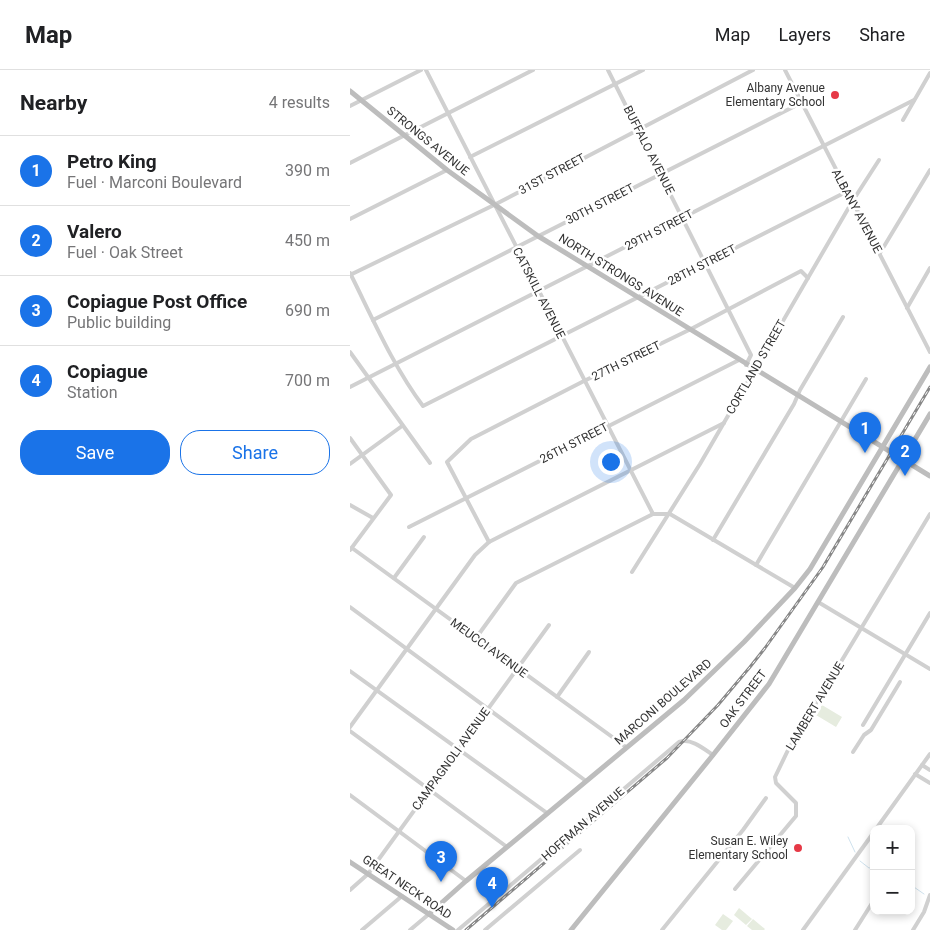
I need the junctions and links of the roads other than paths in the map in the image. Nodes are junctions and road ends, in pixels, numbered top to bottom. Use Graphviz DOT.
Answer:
graph roads {
  1 [pos="421,70"];
  2 [pos="426,70"];
  3 [pos="533,70"];
  4 [pos="608,70"];
  5 [pos="643,70"];
  6 [pos="753,70"];
  7 [pos="785,70"];
  8 [pos="930,73"];
  9 [pos="615,84"];
  10 [pos="350,91"];
  11 [pos="362,100"];
  12 [pos="914,100"];
  13 [pos="801,103"];
  14 [pos="350,106"];
  15 [pos="448,113"];
  16 [pos="903,120"];
  17 [pos="638,129"];
  18 [pos="404,136"];
  19 [pos="824,147"];
  20 [pos="470,157"];
  21 [pos="878,160"];
  22 [pos="350,163"];
  23 [pos="447,170"];
  24 [pos="930,170"];
  25 [pos="660,173"];
  26 [pos="846,192"];
  27 [pos="852,202"];
  28 [pos="494,205"];
  29 [pos="683,218"];
  30 [pos="350,219"];
  31 [pos="538,236"];
  32 [pos="516,247"];
  33 [pos="880,254"];
  34 [pos="706,263"];
  35 [pos="588,266"];
  36 [pos="930,268"];
  37 [pos="350,275"];
  38 [pos="807,276"];
  39 [pos="539,292"];
  40 [pos="638,298"];
  41 [pos="907,308"];
  42 [pos="728,309"];
  43 [pos="843,317"];
  44 [pos="373,320"];
  45 [pos="691,330"];
  46 [pos="562,336"];
  47 [pos="350,352"];
  48 [pos="930,352"];
  49 [pos="738,360"];
  50 [pos="396,364"];
  51 [pos="746,365"];
  52 [pos="930,367"];
  53 [pos="754,370"];
  54 [pos="368,378"];
  55 [pos="866,379"];
  56 [pos="584,381"];
  57 [pos="350,387"];
  58 [pos="798,397"];
  59 [pos="930,414"];
  60 [pos="840,422"];
  61 [pos="724,423"];
  62 [pos="402,426"];
  63 [pos="607,426"];
  64 [pos="350,438"];
  65 [pos="883,447"];
  66 [pos="362,455"];
  67 [pos="903,460"];
  68 [pos="430,463"];
  69 [pos="350,464"];
  70 [pos="630,470"];
  71 [pos="930,476"];
  72 [pos="466,498"];
  73 [pos="350,505"];
  74 [pos="654,514"];
  75 [pos="670,514"];
  76 [pos="930,514"];
  77 [pos="373,518"];
  78 [pos="409,527"];
  79 [pos="424,538"];
  80 [pos="713,540"];
  81 [pos="489,542"];
  82 [pos="351,549"];
  83 [pos="756,565"];
  84 [pos="632,572"];
  85 [pos="394,578"];
  86 [pos="795,588"];
  87 [pos="818,602"];
  88 [pos="350,607"];
  89 [pos="435,608"];
  90 [pos="930,613"];
  91 [pos="549,625"];
  92 [pos="862,628"];
  93 [pos="476,638"];
  94 [pos="406,649"];
  95 [pos="589,652"];
  96 [pos="906,653"];
  97 [pos="517,668"];
  98 [pos="930,668"];
  99 [pos="350,671"];
  100 [pos="900,682"];
  101 [pos="377,691"];
  102 [pos="557,697"];
  103 [pos="487,708"];
  104 [pos="863,724"];
  105 [pos="350,726"];
  106 [pos="350,731"];
  107 [pos="626,748"];
  108 [pos="457,750"];
  109 [pos="854,752"];
  110 [pos="930,754"];
  111 [pos="713,755"];
  112 [pos="922,765"];
  113 [pos="930,770"];
  114 [pos="915,774"];
  115 [pos="586,781"];
  116 [pos="930,783"];
  117 [pos="428,790"];
  118 [pos="350,795"];
  119 [pos="766,798"];
  120 [pos="547,814"];
  121 [pos="879,825"];
  122 [pos="398,831"];
  123 [pos="870,837"];
  124 [pos="507,847"];
  125 [pos="580,850"];
  126 [pos="350,862"];
  127 [pos="368,874"];
  128 [pos="466,881"];
  129 [pos="735,889"];
  130 [pos="350,890"];
  131 [pos="930,895"];
  132 [pos="402,896"];
  133 [pos="870,907"];
  134 [pos="429,914"];
  135 [pos="362,930"];
  136 [pos="410,930"];
  137 [pos="453,930"];
  138 [pos="458,930"];
  139 [pos="485,930"];
  140 [pos="570,930"];
  141 [pos="662,930"];
  142 [pos="803,930"];
  143 [pos="856,930"];
  144 [pos="913,930"];
  1 -- 11 [label="street"];
  2 -- 15 [label="street, CATSKILL AVENUE"];
  3 -- 15 [label="street"];
  4 -- 9 [label="street, BUFFALO AVENUE"];
  5 -- 9 [label="street"];
  6 -- 17 [label="street, 31ST STREET"];
  7 -- 13 [label="street, ALBANY AVENUE"];
  8 -- 12 [label="street"];
  9 -- 17 [label="street, BUFFALO AVENUE"];
  9 -- 20 [label="street"];
  10 -- 11 [label="street, STRONGS AVENUE"];
  11 -- 14 [label="street"];
  11 -- 18 [label="street, STRONGS AVENUE"];
  12 -- 16 [label="street"];
  12 -- 19 [label="street, 29TH STREET"];
  13 -- 19 [label="street, ALBANY AVENUE"];
  13 -- 25 [label="street, 30TH STREET"];
  15 -- 18 [label="street"];
  15 -- 20 [label="street, CATSKILL AVENUE"];
  17 -- 25 [label="street, BUFFALO AVENUE"];
  17 -- 28 [label="street, 31ST STREET"];
  18 -- 22 [label="street"];
  18 -- 23 [label="street, STRONGS AVENUE"];
  19 -- 26 [label="street, ALBANY AVENUE"];
  19 -- 29 [label="street, 29TH STREET"];
  20 -- 28 [label="street, CATSKILL AVENUE"];
  21 -- 27 [label="street, CORTLAND STREET"];
  23 -- 28 [label="street, STRONGS AVENUE"];
  23 -- 30 [label="street"];
  24 -- 33 [label="street"];
  25 -- 29 [label="street, BUFFALO AVENUE"];
  25 -- 31 [label="street, 30TH STREET"];
  26 -- 27 [label="street, ALBANY AVENUE"];
  26 -- 34 [label="street, 28TH STREET"];
  27 -- 33 [label="street, ALBANY AVENUE"];
  27 -- 38 [label="street, CORTLAND STREET"];
  28 -- 31 [label="street, NORTH STRONGS AVENUE"];
  28 -- 32 [label="street, CATSKILL AVENUE"];
  28 -- 37 [label="street, 31ST STREET"];
  29 -- 34 [label="street, BUFFALO AVENUE"];
  29 -- 35 [label="street, 29TH STREET"];
  31 -- 32 [label="street, 30TH STREET"];
  31 -- 35 [label="street, NORTH STRONGS AVENUE"];
  32 -- 39 [label="street, CATSKILL AVENUE"];
  32 -- 44 [label="street, 30TH STREET"];
  33 -- 41 [label="street, ALBANY AVENUE"];
  34 -- 40 [label="street, 28TH STREET"];
  34 -- 42 [label="street, BUFFALO AVENUE"];
  35 -- 39 [label="street, 29TH STREET"];
  35 -- 40 [label="street, NORTH STRONGS AVENUE"];
  36 -- 41 [label="street"];
  37 -- 44 [label="street"];
  38 -- 42 [label="street, 27TH STREET"];
  38 -- 53 [label="street, CORTLAND STREET"];
  39 -- 46 [label="street, CATSKILL AVENUE"];
  39 -- 50 [label="street, 29TH STREET"];
  40 -- 45 [label="street, NORTH STRONGS AVENUE"];
  40 -- 46 [label="street, 28TH STREET"];
  41 -- 48 [label="street, ALBANY AVENUE"];
  42 -- 45 [label="street, 27TH STREET"];
  42 -- 51 [label="street, BUFFALO AVENUE"];
  43 -- 58 [label="street"];
  44 -- 50 [label="street"];
  45 -- 49 [label="street, NORTH STRONGS AVENUE"];
  45 -- 56 [label="street, 27TH STREET"];
  46 -- 50 [label="street, 28TH STREET"];
  46 -- 56 [label="street, CATSKILL AVENUE"];
  47 -- 54 [label="street"];
  49 -- 51 [label="street, NORTH STRONGS AVENUE"];
  49 -- 63 [label="street, 26TH STREET"];
  50 -- 54 [label="street, 29TH STREET"];
  51 -- 53 [label="street, NORTH STRONGS AVENUE"];
  52 -- 65 [label="street, MARCONI BOULEVARD"];
  53 -- 58 [label="street, NORTH STRONGS AVENUE"];
  53 -- 61 [label="street, CORTLAND STREET"];
  54 -- 57 [label="street, 29TH STREET"];
  54 -- 62 [label="street"];
  55 -- 60 [label="street"];
  56 -- 63 [label="street, CATSKILL AVENUE"];
  56 -- 72 [label="street, 27TH STREET"];
  58 -- 60 [label="street, NORTH STRONGS AVENUE"];
  58 -- 80 [label="street"];
  59 -- 67 [label="street, OAK STREET"];
  60 -- 65 [label="street, NORTH STRONGS AVENUE"];
  60 -- 83 [label="street"];
  61 -- 70 [label="street"];
  61 -- 75 [label="street, CORTLAND STREET"];
  62 -- 66 [label="street"];
  62 -- 68 [label="street"];
  63 -- 70 [label="street, CATSKILL AVENUE"];
  63 -- 72 [label="street, 26TH STREET"];
  64 -- 66 [label="street"];
  65 -- 67 [label="street, NORTH STRONGS AVENUE"];
  65 -- 86 [label="street, MARCONI BOULEVARD"];
  66 -- 69 [label="street"];
  66 -- 77 [label="street"];
  67 -- 71 [label="street, NORTH STRONGS AVENUE"];
  67 -- 87 [label="street, OAK STREET"];
  70 -- 74 [label="street, CATSKILL AVENUE"];
  70 -- 81 [label="street"];
  72 -- 78 [label="street, 26TH STREET"];
  72 -- 81 [label="street"];
  73 -- 77 [label="street"];
  74 -- 75 [label="street"];
  74 -- 93 [label="street"];
  75 -- 80 [label="street"];
  75 -- 84 [label="street, CORTLAND STREET"];
  76 -- 92 [label="street, LAMBERT AVENUE"];
  77 -- 82 [label="street"];
  79 -- 85 [label="street"];
  80 -- 83 [label="street"];
  81 -- 89 [label="street"];
  82 -- 85 [label="street, MEUCCI AVENUE"];
  83 -- 86 [label="street"];
  85 -- 89 [label="street, MEUCCI AVENUE"];
  86 -- 107 [label="street, MARCONI BOULEVARD"];
  87 -- 92 [label="street"];
  87 -- 111 [label="street, OAK STREET"];
  88 -- 94 [label="street"];
  89 -- 93 [label="street, MEUCCI AVENUE"];
  89 -- 94 [label="street"];
  90 -- 96 [label="street"];
  91 -- 97 [label="street, CAMPAGNOLI AVENUE"];
  92 -- 96 [label="street"];
  92 -- 129 [label="street, LAMBERT AVENUE"];
  93 -- 97 [label="street, MEUCCI AVENUE"];
  94 -- 101 [label="street"];
  94 -- 103 [label="street"];
  95 -- 102 [label="street"];
  96 -- 98 [label="street"];
  96 -- 104 [label="street"];
  97 -- 102 [label="street, MEUCCI AVENUE"];
  97 -- 103 [label="street, CAMPAGNOLI AVENUE"];
  99 -- 101 [label="street"];
  100 -- 109 [label="street"];
  101 -- 105 [label="street"];
  101 -- 108 [label="street"];
  102 -- 107 [label="street, MEUCCI AVENUE"];
  103 -- 108 [label="street, CAMPAGNOLI AVENUE"];
  103 -- 115 [label="street"];
  106 -- 117 [label="street"];
  107 -- 115 [label="street, MARCONI BOULEVARD"];
  108 -- 117 [label="street, CAMPAGNOLI AVENUE"];
  108 -- 120 [label="street"];
  110 -- 112 [label="street"];
  111 -- 138 [label="street, HOFFMAN AVENUE"];
  111 -- 140 [label="street, OAK STREET"];
  112 -- 113 [label="street"];
  112 -- 114 [label="street"];
  114 -- 116 [label="street"];
  114 -- 121 [label="street"];
  115 -- 120 [label="street, MARCONI BOULEVARD"];
  117 -- 122 [label="street, CAMPAGNOLI AVENUE"];
  117 -- 124 [label="street"];
  118 -- 122 [label="street"];
  119 -- 141 [label="street"];
  120 -- 124 [label="street, MARCONI BOULEVARD"];
  122 -- 127 [label="street, CAMPAGNOLI AVENUE"];
  122 -- 128 [label="street"];
  123 -- 142 [label="street"];
  124 -- 128 [label="street, MARCONI BOULEVARD"];
  125 -- 139 [label="street"];
  126 -- 127 [label="street, GREAT NECK ROAD"];
  127 -- 130 [label="street, CAMPAGNOLI AVENUE"];
  127 -- 132 [label="street, GREAT NECK ROAD"];
  128 -- 134 [label="street, MARCONI BOULEVARD"];
  131 -- 144 [label="street"];
  132 -- 134 [label="street, GREAT NECK ROAD"];
  132 -- 135 [label="street"];
  133 -- 143 [label="street"];
  134 -- 136 [label="street, MARCONI BOULEVARD"];
  134 -- 137 [label="street, GREAT NECK ROAD"];
}
